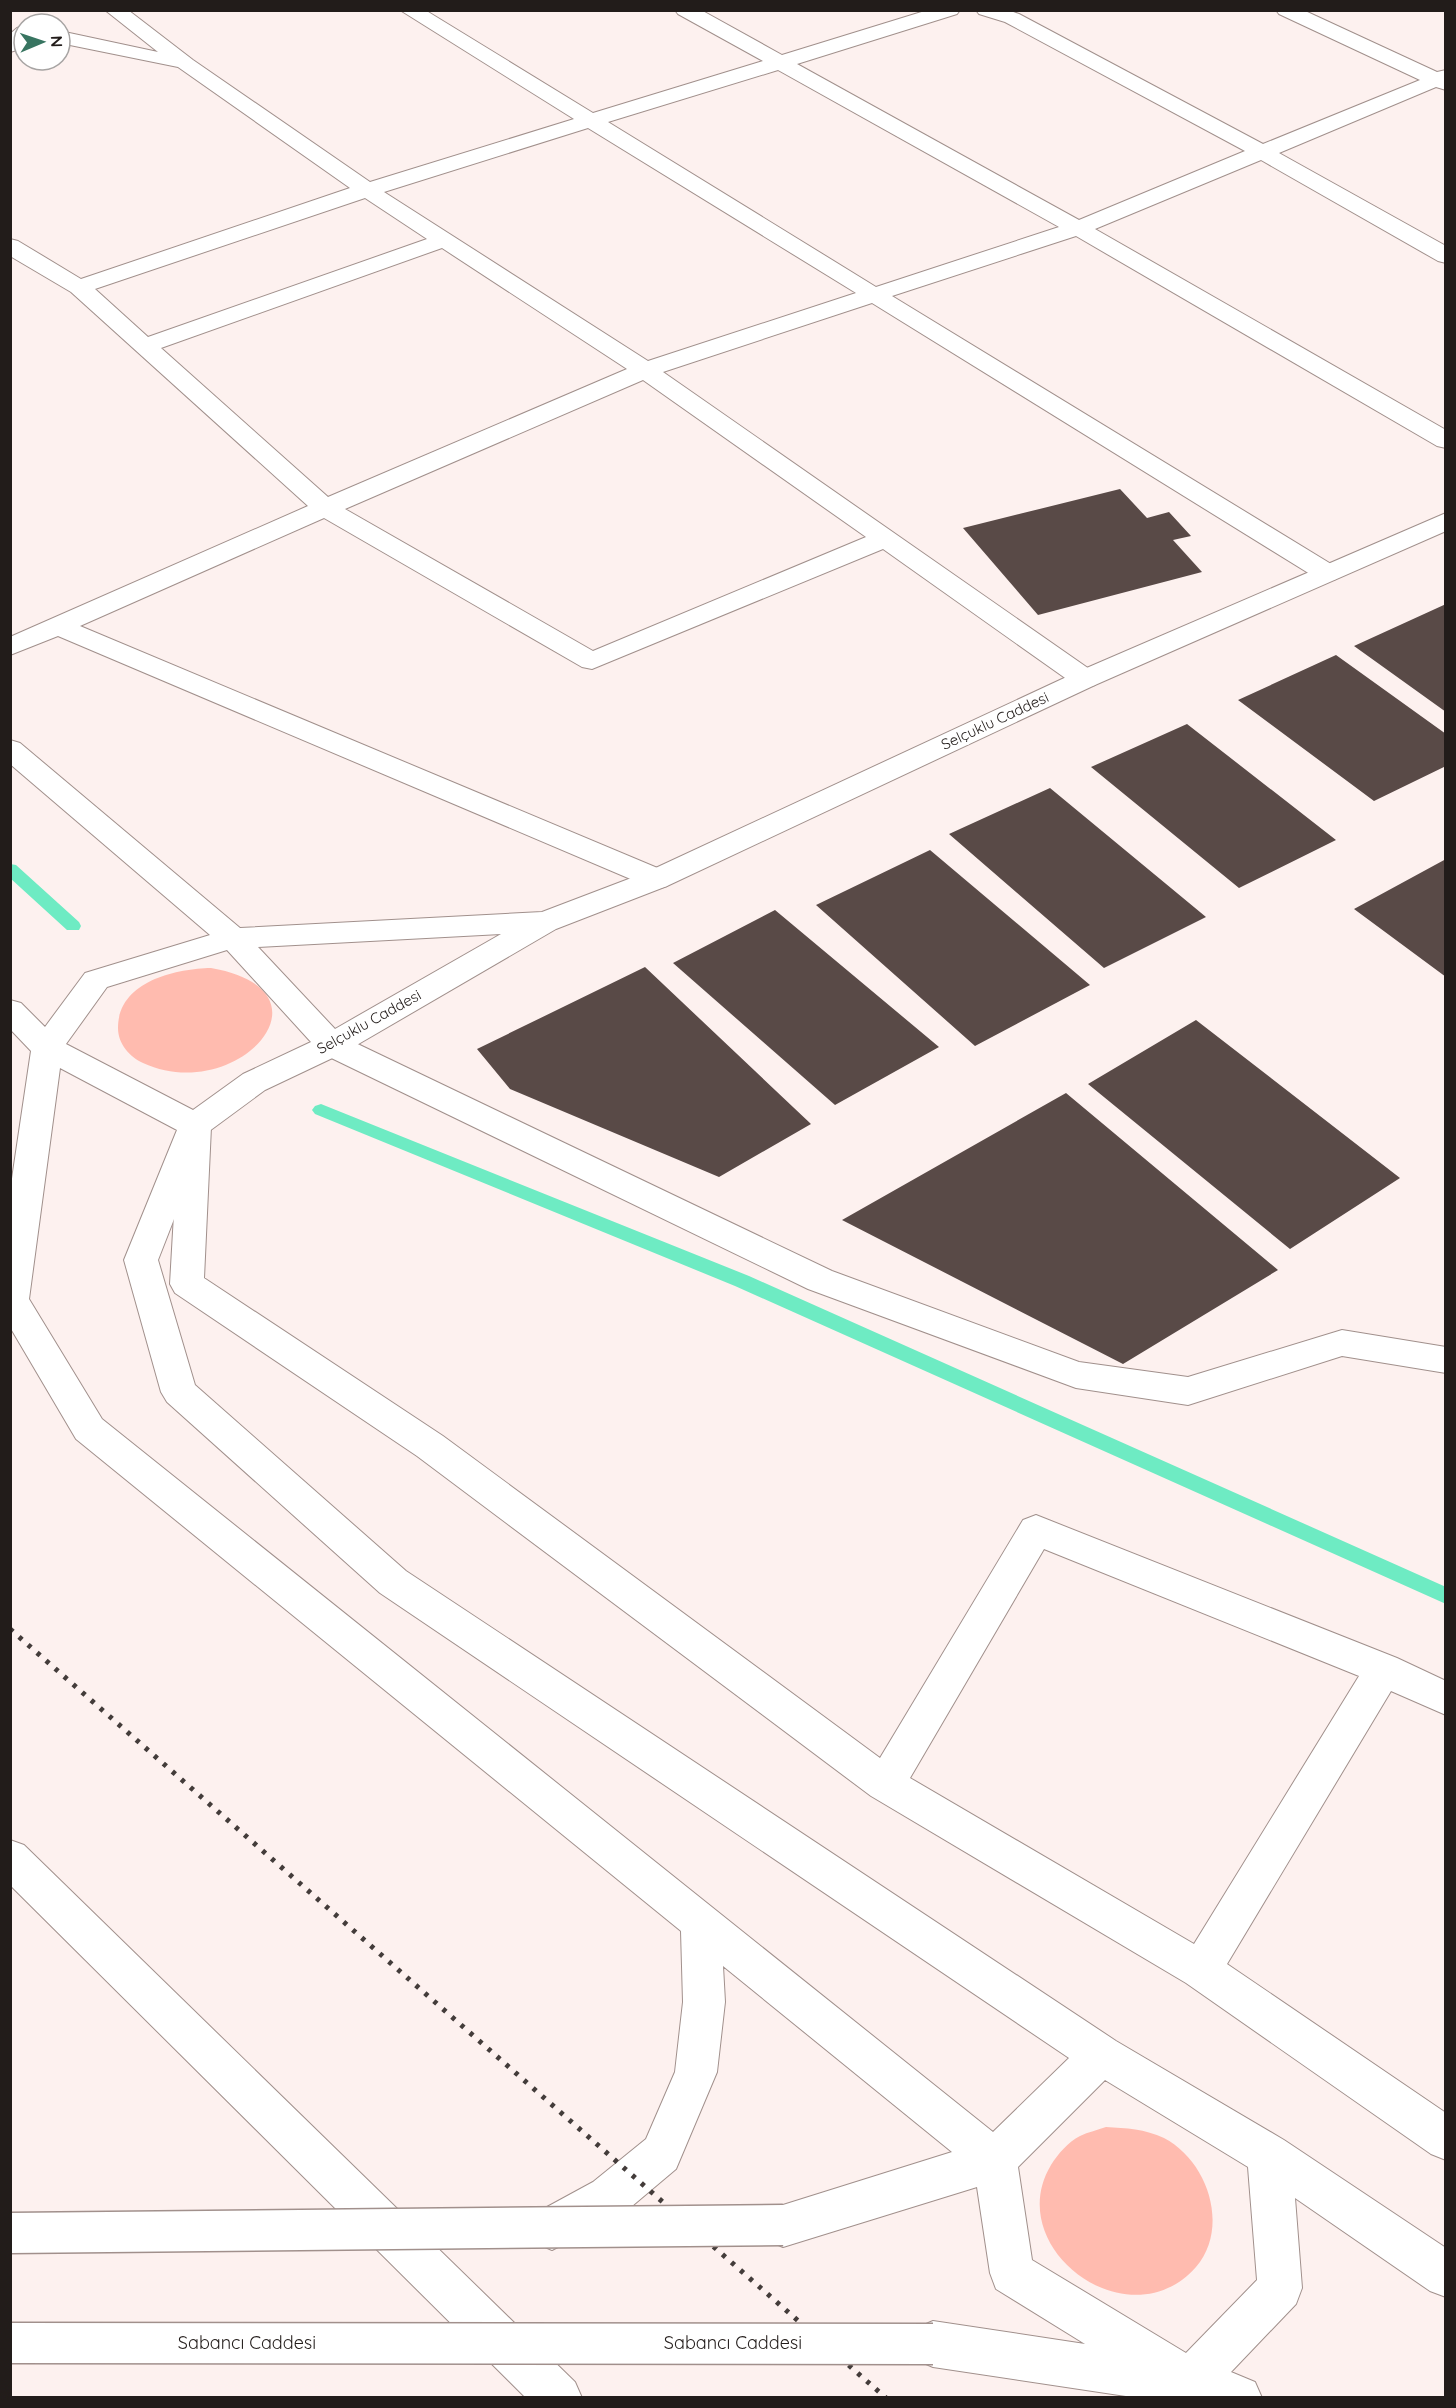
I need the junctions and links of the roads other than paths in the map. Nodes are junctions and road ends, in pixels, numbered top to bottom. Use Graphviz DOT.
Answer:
graph roads {
  1 [pos="115,10"];
  2 [pos="410,10"];
  3 [pos="685,10"];
  4 [pos="950,10"];
  5 [pos="986,10"];
  6 [pos="1286,10"];
  7 [pos="72,40"];
  8 [pos="780,63"];
  9 [pos="186,64"];
  10 [pos="1443,80"];
  11 [pos="591,121"];
  12 [pos="1262,152"];
  13 [pos="367,190"];
  14 [pos="1078,228"];
  15 [pos="444,240"];
  16 [pos="10,246"];
  17 [pos="1446,256"];
  18 [pos="79,287"];
  19 [pos="874,295"];
  20 [pos="144,346"];
  21 [pos="645,370"];
  22 [pos="1446,441"];
  23 [pos="325,508"];
  24 [pos="1446,521"];
  25 [pos="886,538"];
  26 [pos="1327,573"];
  27 [pos="57,626"];
  28 [pos="10,647"];
  29 [pos="1085,680"];
  30 [pos="10,749"];
  31 [pos="657,879"];
  32 [pos="545,922"];
  33 [pos="233,938"];
  34 [pos="10,1010"];
  35 [pos="332,1045"];
  36 [pos="47,1048"];
  37 [pos="195,1125"];
  38 [pos="1446,1360"];
  39 [pos="1384,1668"];
  40 [pos="1446,1699"];
  41 [pos="885,1784"];
  42 [pos="10,1858"];
  43 [pos="701,1923"];
  44 [pos="1201,1970"];
  45 [pos="1101,2055"];
  46 [pos="1446,2139"];
  47 [pos="1269,2155"];
  48 [pos="995,2160"];
  49 [pos="552,2228"];
  50 [pos="10,2233"];
  51 [pos="1446,2275"];
  52 [pos="10,2343"];
  53 [pos="1190,2382"];
  54 [pos="560,2397"];
  55 [pos="1239,2397"];
  1 -- 9 [label="street"];
  2 -- 11 [label="street"];
  3 -- 8 [label="street"];
  4 -- 8 [label="street"];
  5 -- 12 [label="street"];
  6 -- 10 [label="street"];
  7 -- 9 [label="street"];
  8 -- 11 [label="street"];
  8 -- 14 [label="street"];
  9 -- 13 [label="street"];
  10 -- 12 [label="street"];
  11 -- 13 [label="street"];
  11 -- 19 [label="street"];
  12 -- 14 [label="street"];
  12 -- 17 [label="street"];
  13 -- 15 [label="street"];
  13 -- 18 [label="street"];
  14 -- 19 [label="street"];
  14 -- 22 [label="street"];
  15 -- 20 [label="street"];
  15 -- 21 [label="street"];
  16 -- 18 [label="street"];
  18 -- 20 [label="street"];
  19 -- 21 [label="street"];
  19 -- 26 [label="street"];
  20 -- 23 [label="street"];
  21 -- 23 [label="street"];
  21 -- 25 [label="street"];
  23 -- 25 [label="street"];
  23 -- 27 [label="street"];
  24 -- 26 [label="street, Selçuklu Caddesi"];
  25 -- 29 [label="street"];
  26 -- 29 [label="street, Selçuklu Caddesi"];
  27 -- 28 [label="street"];
  27 -- 31 [label="street"];
  29 -- 31 [label="street, Selçuklu Caddesi"];
  30 -- 33 [label="street"];
  31 -- 32 [label="street, Selçuklu Caddesi"];
  32 -- 33 [label="street, Selçuklu Caddesi"];
  32 -- 35 [label="street, Selçuklu Caddesi"];
  33 -- 35 [label="street"];
  33 -- 36 [label="street, Selçuklu Caddesi"];
  34 -- 36 [label="street"];
  35 -- 37 [label="street, Selçuklu Caddesi"];
  35 -- 38 [label="street"];
  36 -- 37 [label="street"];
  36 -- 43 [label="street"];
  37 -- 41 [label="street"];
  37 -- 45 [label="street"];
  39 -- 40 [label="street"];
  39 -- 41 [label="street"];
  39 -- 44 [label="street"];
  41 -- 44 [label="street"];
  42 -- 54 [label="street"];
  43 -- 48 [label="street"];
  43 -- 49 [label="street"];
  44 -- 46 [label="street"];
  45 -- 47 [label="street"];
  45 -- 48 [label="street"];
  47 -- 51 [label="street"];
  47 -- 53 [label="street"];
  48 -- 49 [label="street, bridge"];
  48 -- 53 [label="street"];
  49 -- 50 [label="street, bridge"];
  52 -- 53 [label="street, Sabancı Caddesi, bridge"];
  53 -- 55 [label="street"];
}
